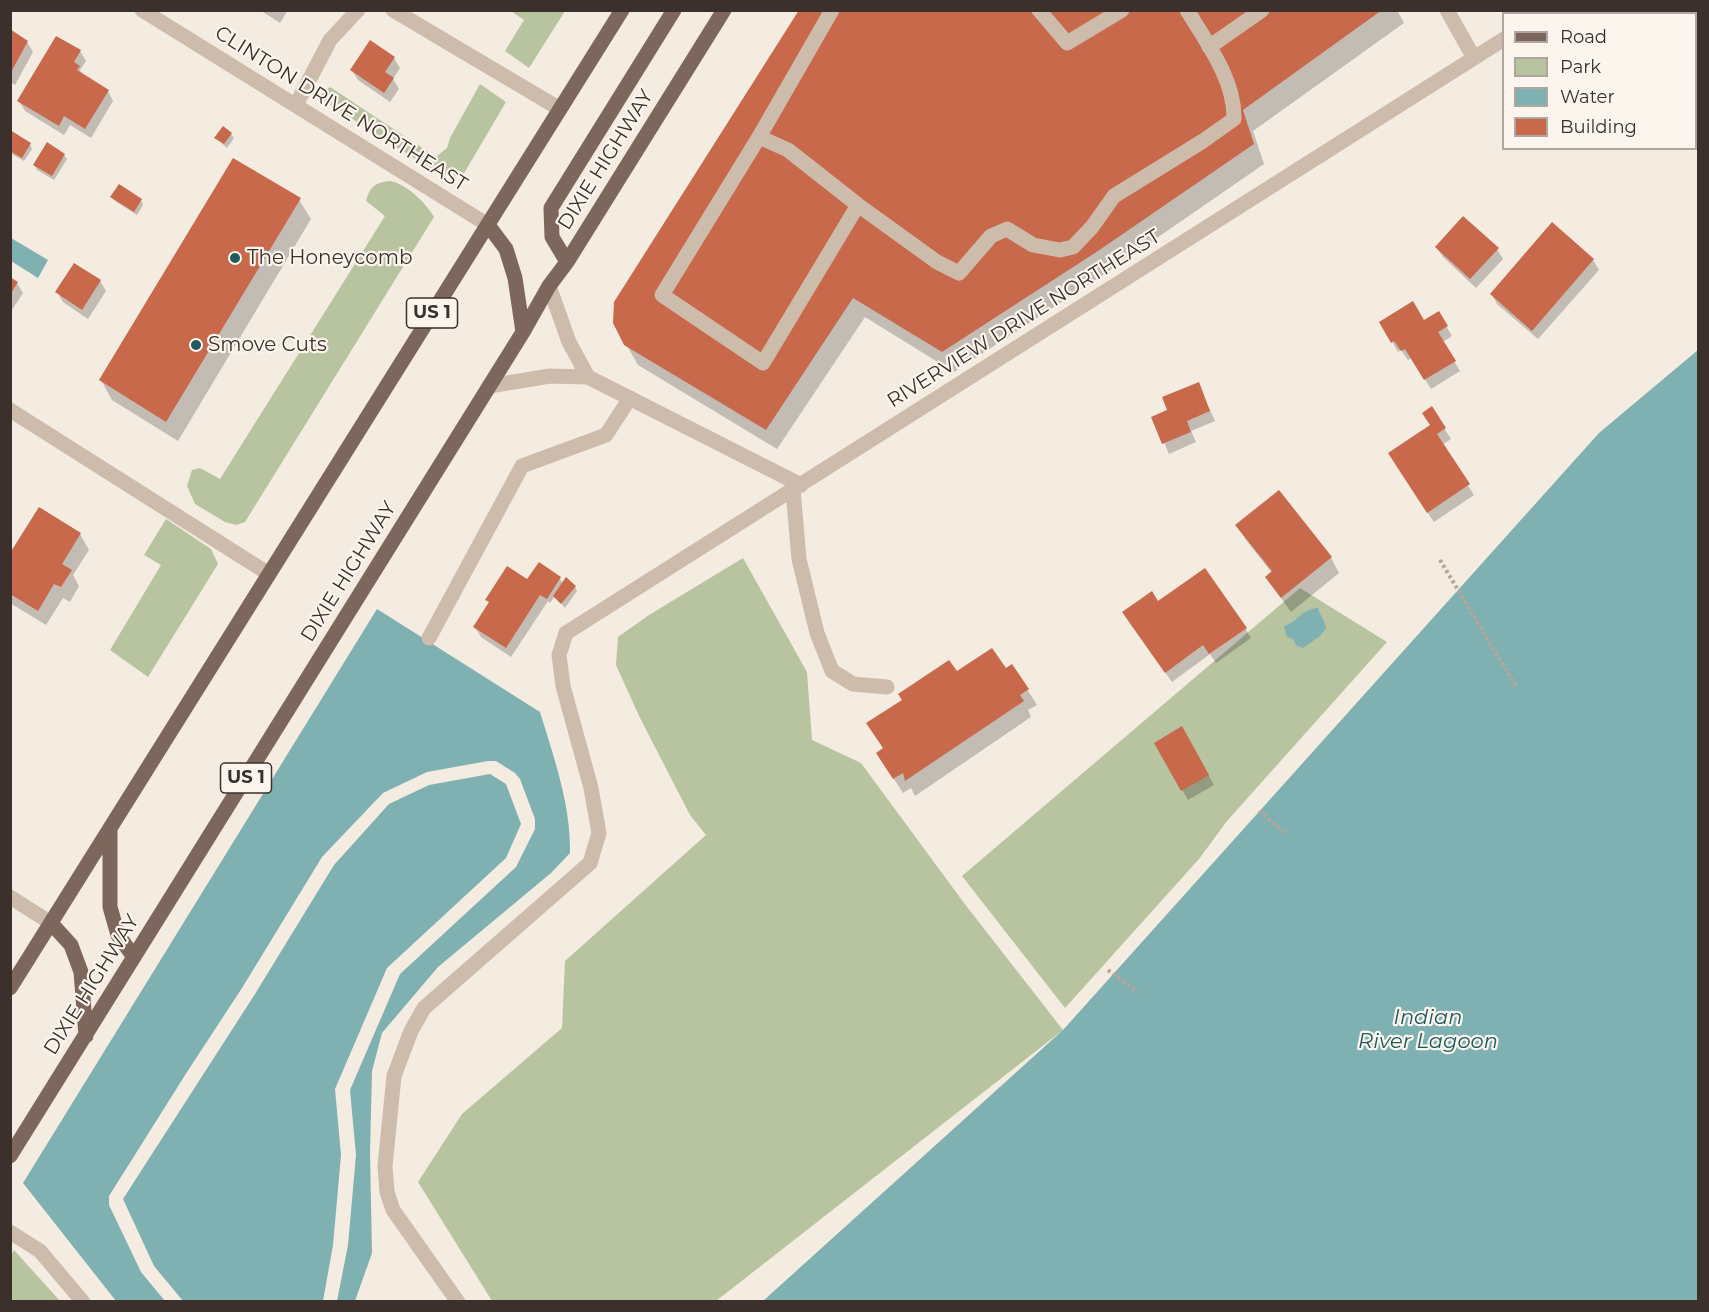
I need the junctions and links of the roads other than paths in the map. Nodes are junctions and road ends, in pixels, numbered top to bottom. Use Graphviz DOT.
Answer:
graph roads {
  1 [pos="142,10"];
  2 [pos="358,10"];
  3 [pos="393,10"];
  4 [pos="622,10"];
  5 [pos="674,10"];
  6 [pos="724,10"];
  7 [pos="832,10"];
  8 [pos="1039,10"];
  9 [pos="1122,10"];
  10 [pos="1187,10"];
  11 [pos="1262,10"];
  12 [pos="1446,10"];
  13 [pos="1502,40"];
  14 [pos="1209,47"];
  15 [pos="1474,58"];
  16 [pos="296,105"];
  17 [pos="560,109"];
  18 [pos="759,137"];
  19 [pos="858,205"];
  20 [pos="488,225"];
  21 [pos="567,262"];
  22 [pos="549,286"];
  23 [pos="523,332"];
  24 [pos="588,376"];
  25 [pos="489,386"];
  26 [pos="630,398"];
  27 [pos="10,410"];
  28 [pos="797,487"];
  29 [pos="269,574"];
  30 [pos="429,638"];
  31 [pos="887,687"];
  32 [pos="110,828"];
  33 [pos="10,897"];
  34 [pos="51,922"];
  35 [pos="134,957"];
  36 [pos="10,988"];
  37 [pos="86,1036"];
  38 [pos="10,1156"];
  39 [pos="10,1232"];
  40 [pos="83,1302"];
  41 [pos="458,1302"];
  1 -- 16 [label="street, CLINTON DRIVE NORTHEAST"];
  2 -- 16 [label="street"];
  3 -- 17 [label="street"];
  4 -- 17 [label="main road, US 1"];
  5 -- 21 [label="main road"];
  6 -- 21 [label="main road, DIXIE HIGHWAY / US 1"];
  7 -- 18 [label="street"];
  8 -- 9 [label="street"];
  10 -- 14 [label="street"];
  11 -- 14 [label="street"];
  12 -- 15 [label="street"];
  13 -- 15 [label="street, RIVERVIEW DRIVE NORTHEAST"];
  14 -- 19 [label="street"];
  15 -- 28 [label="street, RIVERVIEW DRIVE NORTHEAST"];
  16 -- 20 [label="street, CLINTON DRIVE NORTHEAST"];
  17 -- 20 [label="main road, US 1"];
  18 -- 19 [label="street"];
  18 -- 19 [label="street"];
  20 -- 23 [label="main road"];
  20 -- 29 [label="main road, US 1"];
  21 -- 22 [label="main road, DIXIE HIGHWAY / US 1"];
  22 -- 23 [label="main road, DIXIE HIGHWAY / US 1"];
  22 -- 24 [label="street"];
  23 -- 25 [label="main road, DIXIE HIGHWAY / US 1"];
  24 -- 25 [label="street"];
  24 -- 26 [label="street"];
  25 -- 35 [label="main road, DIXIE HIGHWAY / US 1"];
  26 -- 28 [label="street"];
  26 -- 30 [label="street"];
  27 -- 29 [label="street"];
  28 -- 31 [label="street"];
  28 -- 41 [label="street, RIVERVIEW DRIVE NORTHEAST"];
  29 -- 32 [label="main road, US 1"];
  32 -- 34 [label="main road, US 1"];
  32 -- 35 [label="main road"];
  33 -- 34 [label="street"];
  34 -- 36 [label="main road, US 1"];
  34 -- 37 [label="main road"];
  35 -- 37 [label="main road, DIXIE HIGHWAY / US 1"];
  37 -- 38 [label="main road, DIXIE HIGHWAY / US 1"];
  39 -- 40 [label="street"];
}
